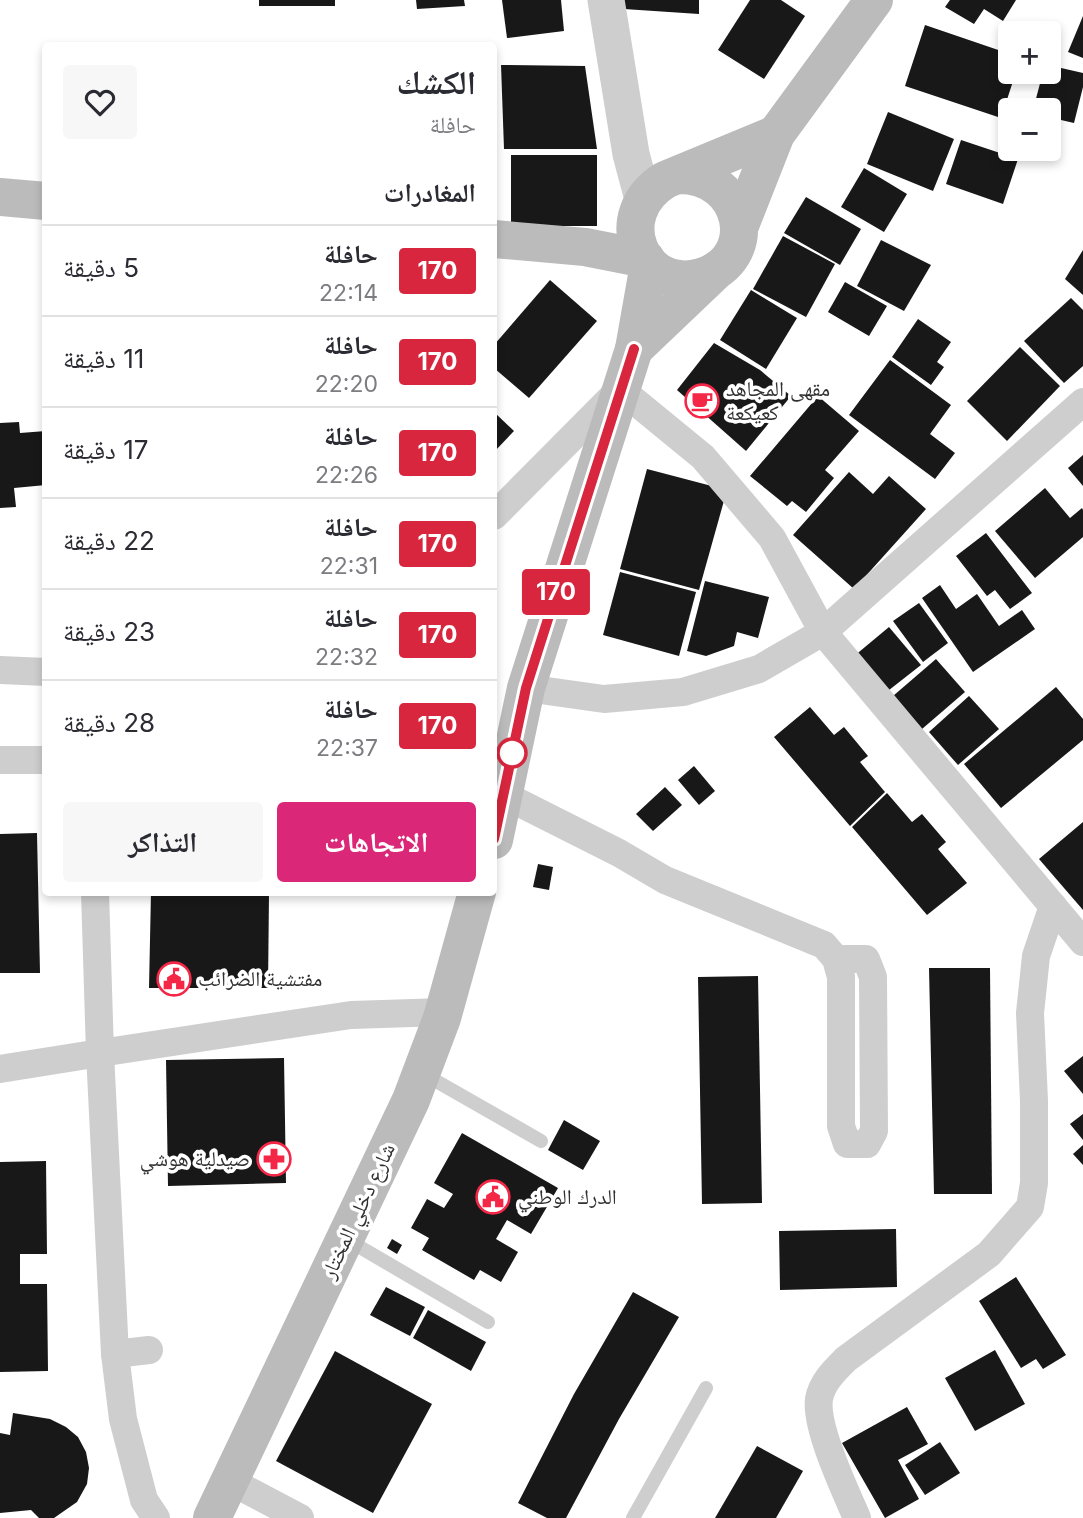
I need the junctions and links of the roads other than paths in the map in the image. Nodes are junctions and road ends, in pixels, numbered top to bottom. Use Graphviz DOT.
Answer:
graph roads {
  1 [pos="607,0"];
  2 [pos="874,0"];
  3 [pos="776,134"];
  4 [pos="631,154"];
  5 [pos="680,176"];
  6 [pos="0,197"];
  7 [pos="643,199"];
  8 [pos="42,201"];
  9 [pos="739,228"];
  10 [pos="497,239"];
  11 [pos="585,247"];
  12 [pos="648,261"];
  13 [pos="721,266"];
  14 [pos="634,349"];
  15 [pos="620,389"];
  16 [pos="1083,402"];
  17 [pos="497,513"];
  18 [pos="823,632"];
  19 [pos="0,670"];
  20 [pos="42,672"];
  21 [pos="526,688"];
  22 [pos="0,760"];
  23 [pos="42,760"];
  24 [pos="502,794"];
  25 [pos="497,821"];
  26 [pos="95,896"];
  27 [pos="476,896"];
  28 [pos="1053,906"];
  29 [pos="1083,942"];
  30 [pos="836,960"];
  31 [pos="444,1012"];
  32 [pos="100,1053"];
  33 [pos="0,1069"];
  34 [pos="421,1072"];
  35 [pos="541,1141"];
  36 [pos="345,1238"];
  37 [pos="488,1322"];
  38 [pos="149,1350"];
  39 [pos="114,1354"];
  40 [pos="706,1388"];
  41 [pos="230,1481"];
  42 [pos="152,1515"];
  43 [pos="212,1518"];
  44 [pos="300,1518"];
  45 [pos="633,1518"];
  46 [pos="857,1518"];
  1 -- 4 [label="street"];
  2 -- 3 [label="main road"];
  3 -- 5 [label="main road"];
  3 -- 9 [label="main road"];
  4 -- 5 [label="street"];
  4 -- 7 [label="street"];
  5 -- 7 [label="main road"];
  5 -- 9 [label="main road"];
  6 -- 8 [label="main road"];
  7 -- 11 [label="main road"];
  7 -- 12 [label="main road"];
  9 -- 13 [label="main road"];
  10 -- 11 [label="main road"];
  11 -- 12 [label="main road"];
  12 -- 13 [label="main road"];
  12 -- 14 [label="main road"];
  13 -- 14 [label="main road"];
  14 -- 15 [label="main road"];
  15 -- 17 [label="street"];
  15 -- 18 [label="street"];
  15 -- 21 [label="main road"];
  16 -- 18 [label="street"];
  18 -- 21 [label="street"];
  18 -- 28 [label="street"];
  19 -- 20 [label="street"];
  21 -- 24 [label="main road"];
  22 -- 23 [label="street"];
  24 -- 25 [label="main road"];
  24 -- 30 [label="street"];
  26 -- 32 [label="street"];
  27 -- 31 [label="main road, شارع دخلي المختار"];
  28 -- 29 [label="street"];
  28 -- 46 [label="street"];
  30 -- 30 [label="street"];
  31 -- 32 [label="street"];
  31 -- 34 [label="main road, شارع دخلي المختار"];
  32 -- 33 [label="street"];
  32 -- 39 [label="street"];
  34 -- 35 [label="lane"];
  34 -- 36 [label="main road, شارع دخلي المختار"];
  36 -- 37 [label="lane"];
  36 -- 41 [label="main road, شارع دخلي المختار"];
  38 -- 39 [label="street"];
  39 -- 42 [label="street"];
  40 -- 45 [label="lane"];
  41 -- 43 [label="main road, شارع دخلي المختار"];
  41 -- 44 [label="street"];
}
